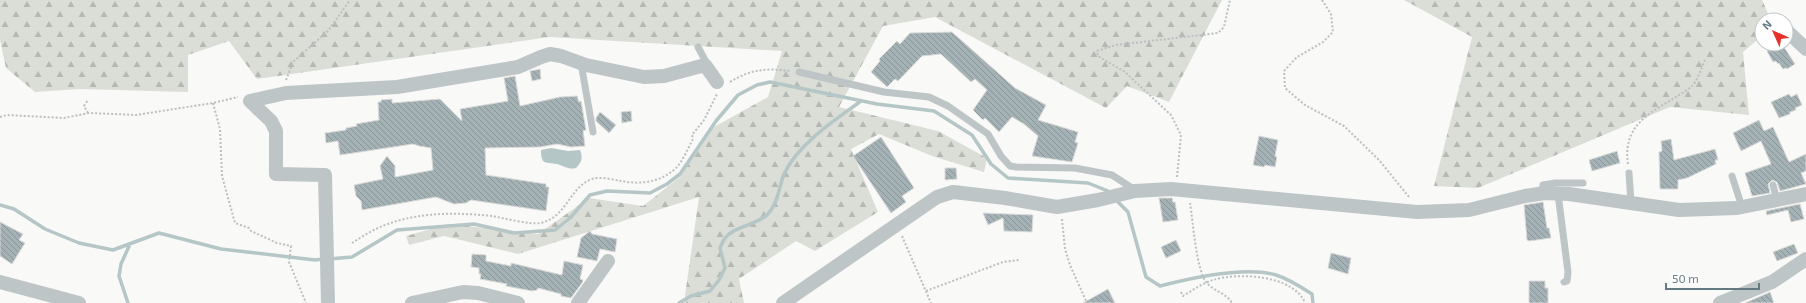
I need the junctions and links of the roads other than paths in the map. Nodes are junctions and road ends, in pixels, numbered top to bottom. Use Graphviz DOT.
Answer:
graph roads {
  1 [pos="1794,38"];
  2 [pos="698,47"];
  3 [pos="1806,49"];
  4 [pos="581,63"];
  5 [pos="799,72"];
  6 [pos="712,78"];
  7 [pos="593,132"];
  8 [pos="1629,173"];
  9 [pos="1732,176"];
  10 [pos="1583,183"];
  11 [pos="1773,185"];
  12 [pos="1128,192"];
  13 [pos="1543,194"];
  14 [pos="1558,194"];
  15 [pos="1806,194"];
  16 [pos="1777,201"];
  17 [pos="1629,205"];
  18 [pos="1742,207"];
  19 [pos="1806,259"];
  20 [pos="608,260"];
  21 [pos="0,282"];
  22 [pos="1564,282"];
  23 [pos="79,303"];
  24 [pos="328,303"];
  25 [pos="412,303"];
  26 [pos="518,303"];
  27 [pos="578,303"];
  28 [pos="783,303"];
  29 [pos="1720,303"];
  1 -- 3 [label="street"];
  2 -- 6 [label="lane"];
  4 -- 6 [label="street"];
  4 -- 7 [label="lane"];
  4 -- 24 [label="street"];
  5 -- 12 [label="lane"];
  8 -- 17 [label="lane"];
  9 -- 18 [label="lane"];
  10 -- 13 [label="lane"];
  11 -- 16 [label="lane"];
  12 -- 13 [label="street"];
  12 -- 28 [label="street"];
  13 -- 14 [label="street"];
  14 -- 17 [label="street"];
  14 -- 22 [label="lane"];
  15 -- 16 [label="street"];
  16 -- 18 [label="street"];
  17 -- 18 [label="street"];
  19 -- 29 [label="street"];
  20 -- 27 [label="street"];
  21 -- 23 [label="street"];
  25 -- 26 [label="street"];
}
